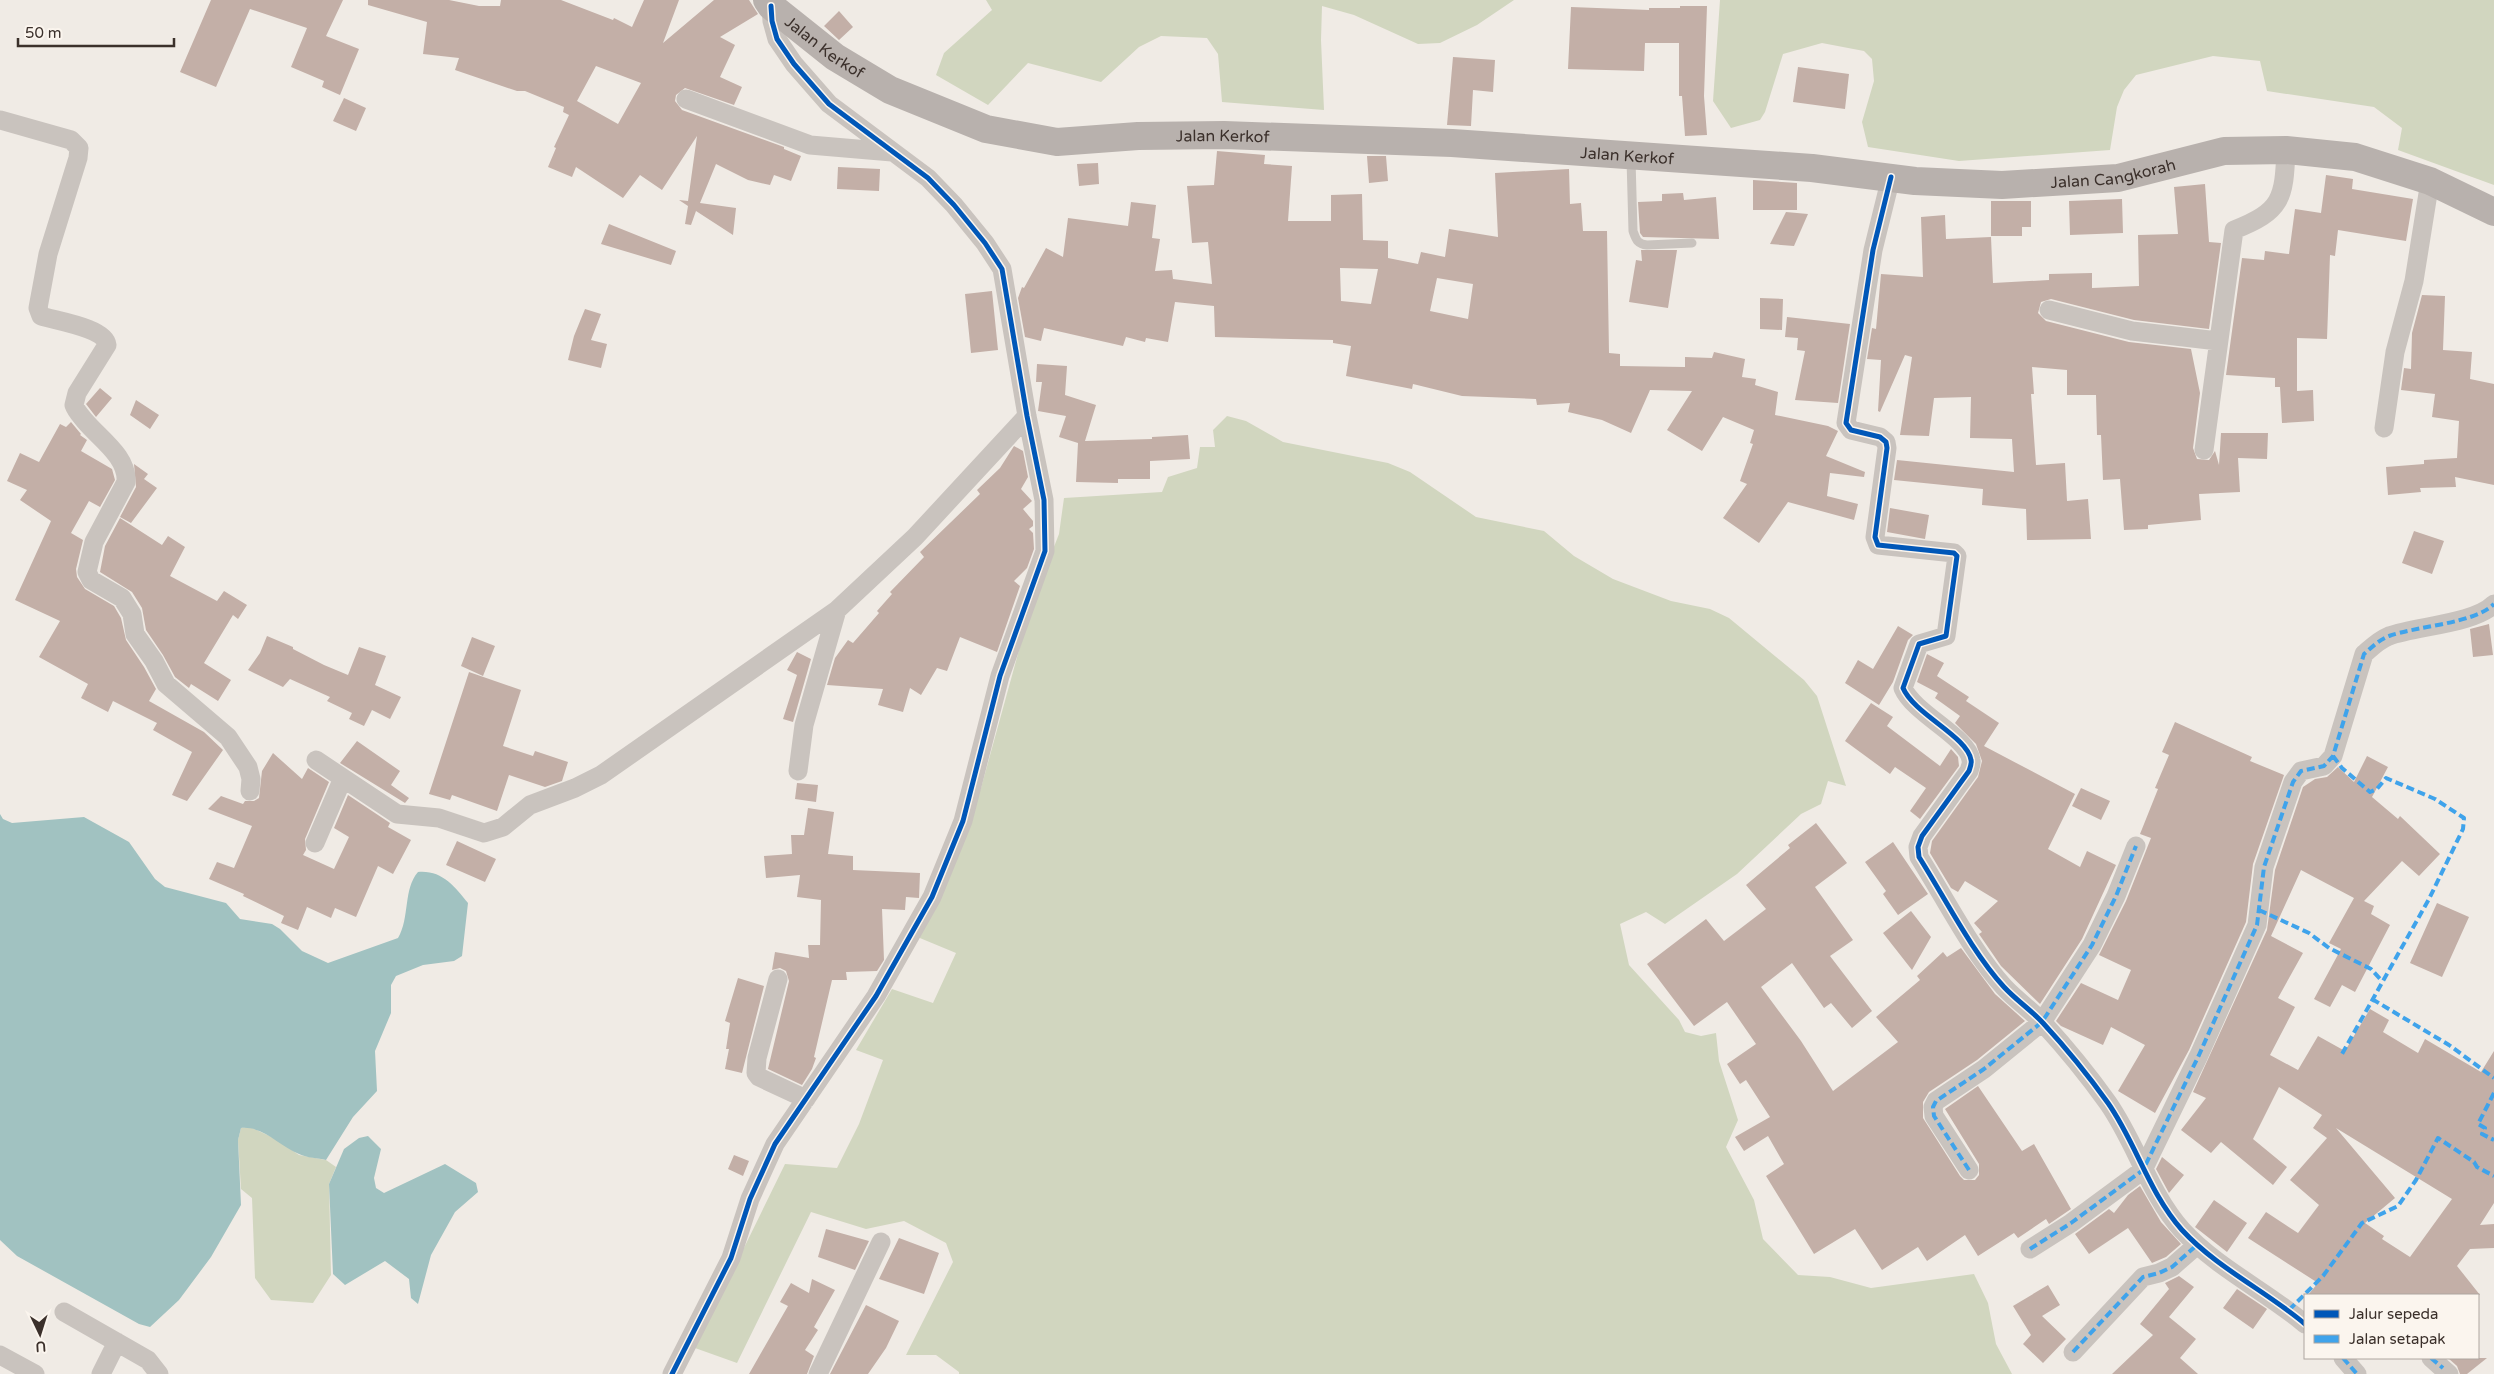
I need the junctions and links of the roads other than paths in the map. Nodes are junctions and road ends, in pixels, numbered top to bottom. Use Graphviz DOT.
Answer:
graph roads {
  1 [pos="769,3"];
  2 [pos="686,99"];
  3 [pos="0,120"];
  4 [pos="2286,150"];
  5 [pos="892,152"];
  6 [pos="1631,154"];
  7 [pos="1718,161"];
  8 [pos="1890,177"];
  9 [pos="2430,181"];
  10 [pos="2494,212"];
  11 [pos="1692,243"];
  12 [pos="2049,310"];
  13 [pos="2218,341"];
  14 [pos="1027,416"];
  15 [pos="2384,428"];
  16 [pos="2204,450"];
  17 [pos="2494,604"];
  18 [pos="837,610"];
  19 [pos="316,760"];
  20 [pos="798,771"];
  21 [pos="343,778"];
  22 [pos="250,791"];
  23 [pos="315,843"];
  24 [pos="2136,846"];
  25 [pos="778,979"];
  26 [pos="2042,1022"];
  27 [pos="806,1100"];
  28 [pos="1969,1170"];
  29 [pos="2143,1170"];
  30 [pos="881,1242"];
  31 [pos="2197,1244"];
  32 [pos="2030,1249"];
  33 [pos="64,1312"];
  34 [pos="2304,1323"];
  35 [pos="117,1342"];
  36 [pos="2073,1352"];
  37 [pos="0,1355"];
  38 [pos="2433,1359"];
  39 [pos="35,1374"];
  40 [pos="101,1374"];
  41 [pos="159,1374"];
  42 [pos="672,1374"];
  43 [pos="818,1374"];
  44 [pos="2450,1374"];
  1 -- 5 [label="street"];
  1 -- 6 [label="main road, Jalan Kerkof"];
  2 -- 5 [label="street"];
  3 -- 22 [label="street"];
  4 -- 8 [label="main road, Jalan Cangkorah"];
  4 -- 9 [label="main road, Jalan Cangkorah"];
  4 -- 13 [label="street"];
  5 -- 14 [label="street"];
  6 -- 7 [label="main road, Jalan Kerkof"];
  6 -- 11 [label="lane"];
  7 -- 8 [label="main road, Jalan Cangkorah"];
  8 -- 26 [label="street"];
  9 -- 10 [label="main road, Jalan Cangkorah"];
  9 -- 15 [label="street"];
  12 -- 13 [label="street"];
  13 -- 16 [label="street"];
  14 -- 18 [label="street"];
  14 -- 27 [label="street"];
  17 -- 29 [label="street"];
  18 -- 20 [label="street"];
  18 -- 21 [label="street"];
  19 -- 21 [label="street"];
  21 -- 23 [label="street"];
  24 -- 26 [label="street"];
  25 -- 27 [label="street"];
  26 -- 28 [label="street"];
  26 -- 29 [label="street"];
  27 -- 42 [label="street"];
  29 -- 31 [label="street"];
  29 -- 32 [label="street"];
  30 -- 43 [label="street"];
  31 -- 34 [label="street"];
  31 -- 36 [label="street"];
  33 -- 35 [label="street"];
  35 -- 40 [label="street"];
  35 -- 41 [label="street"];
  37 -- 39 [label="street"];
  38 -- 44 [label="street"];
}
